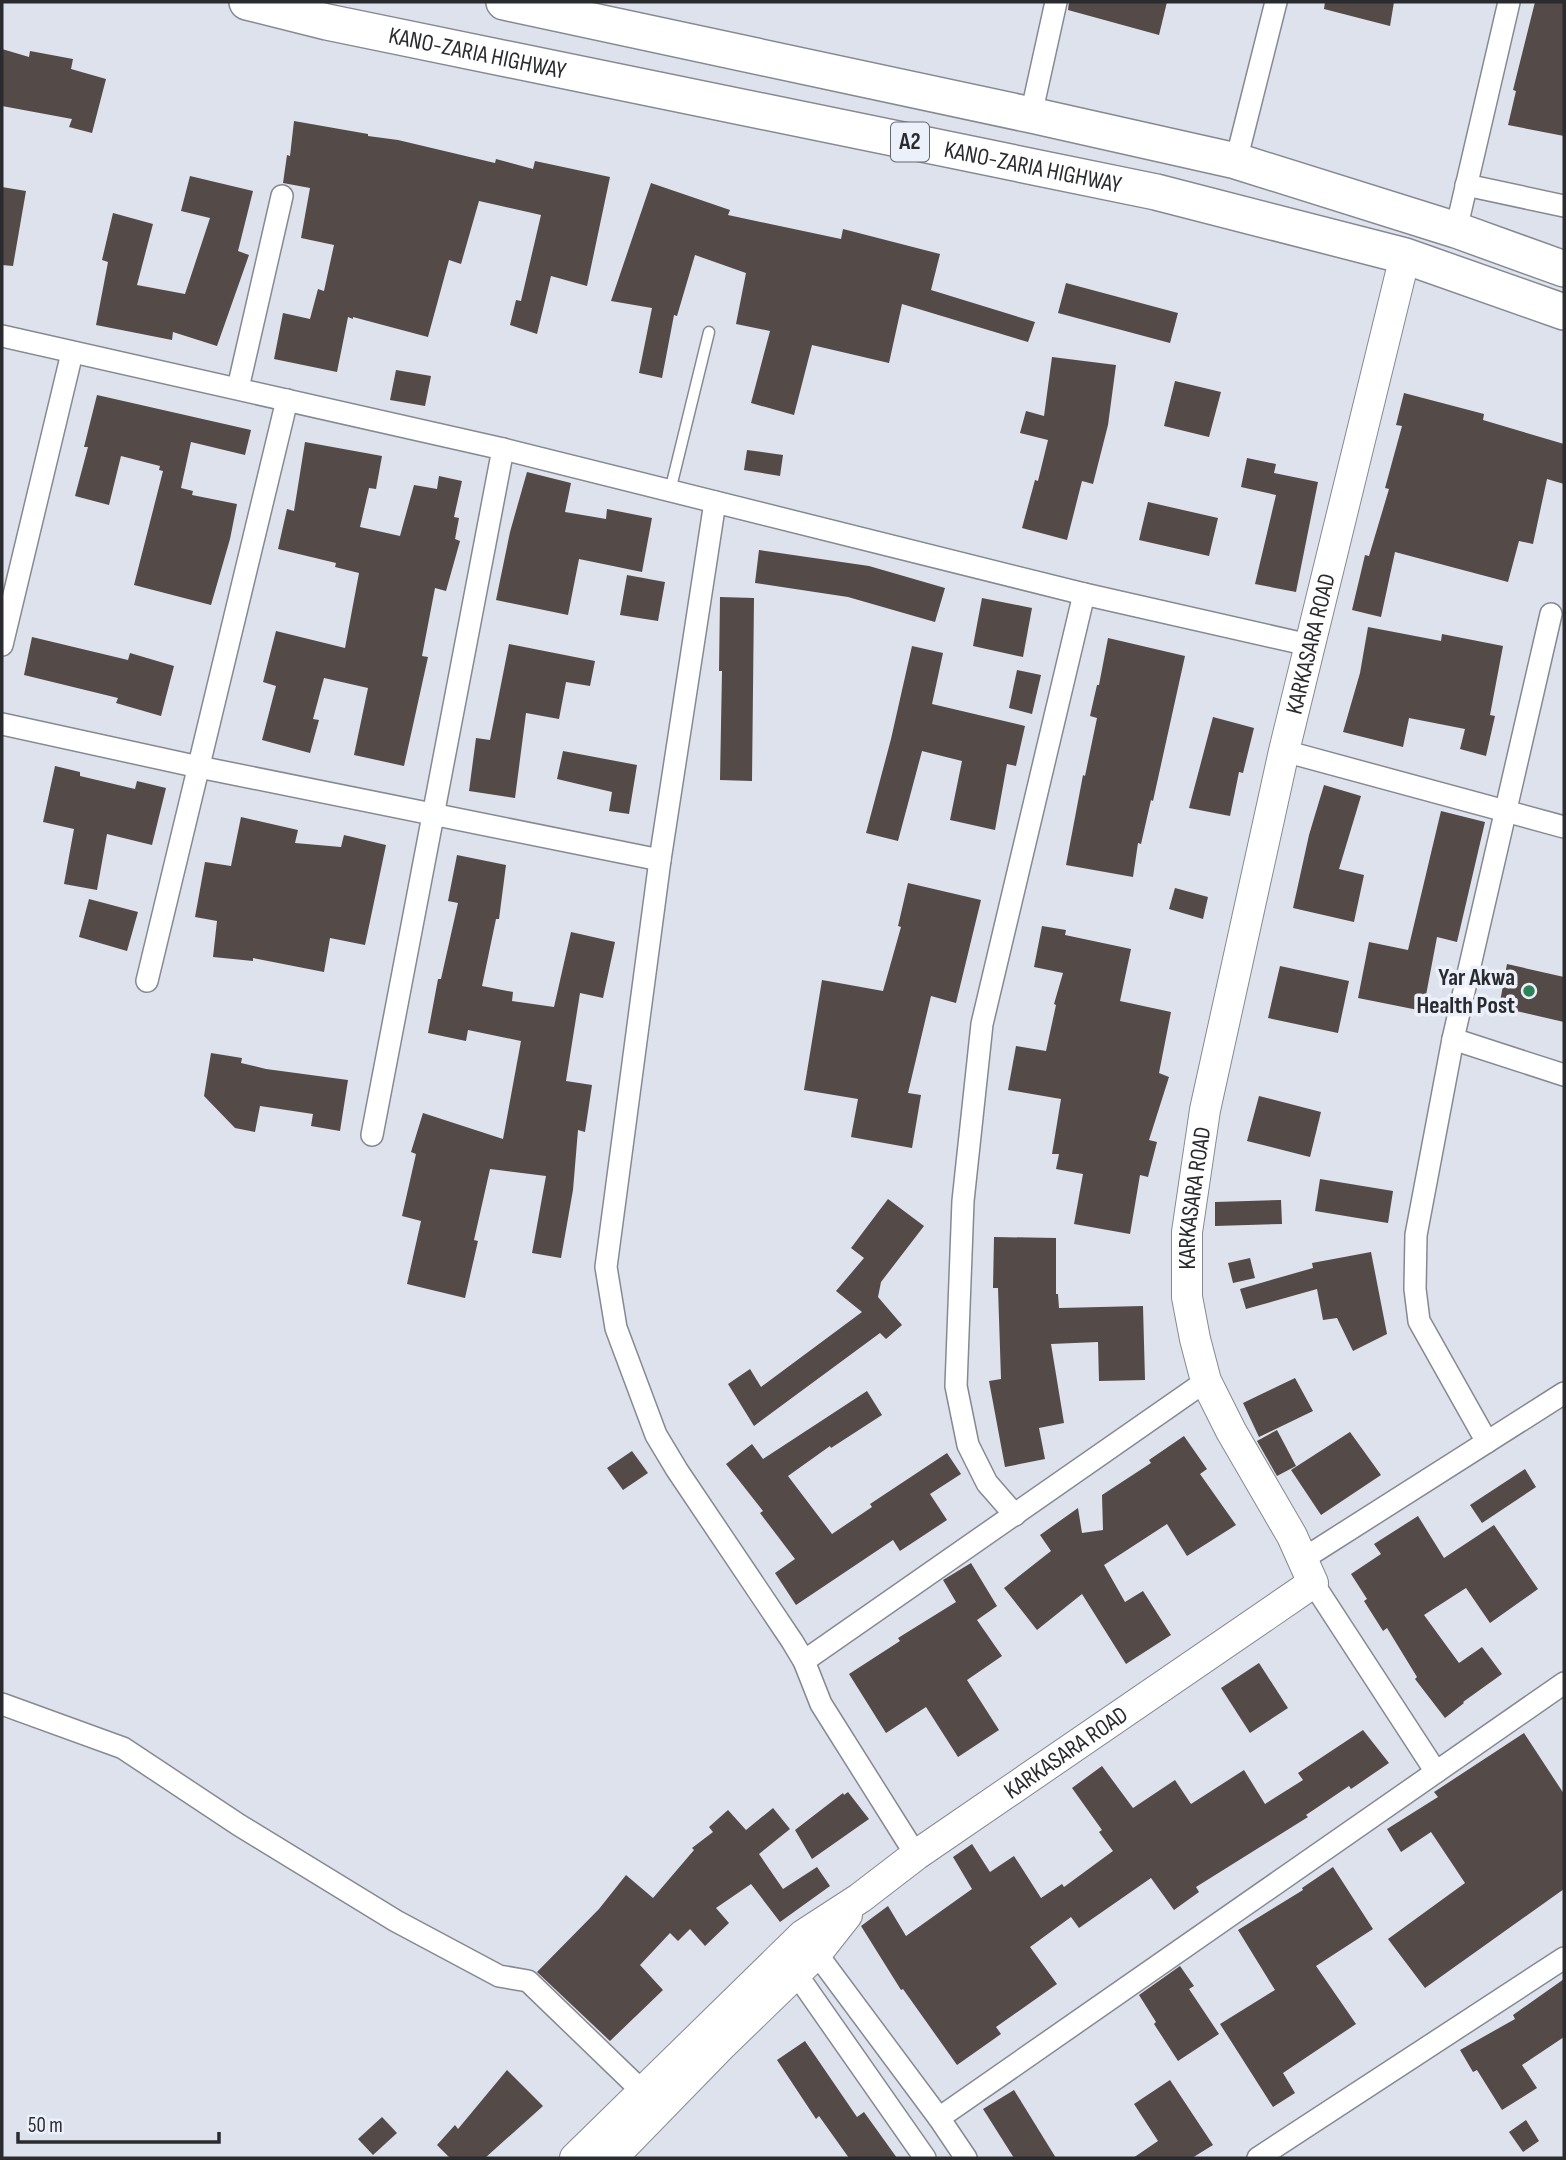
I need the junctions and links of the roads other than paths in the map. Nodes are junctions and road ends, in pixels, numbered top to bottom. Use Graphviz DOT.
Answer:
graph roads {
  1 [pos="247,2"];
  2 [pos="504,2"];
  3 [pos="1056,2"];
  4 [pos="1276,2"];
  5 [pos="1509,2"];
  6 [pos="1031,115"];
  7 [pos="1236,161"];
  8 [pos="1466,186"];
  9 [pos="282,196"];
  10 [pos="1564,206"];
  11 [pos="1456,230"];
  12 [pos="1405,256"];
  13 [pos="1564,269"];
  14 [pos="1564,313"];
  15 [pos="709,332"];
  16 [pos="2,336"];
  17 [pos="72,353"];
  18 [pos="238,388"];
  19 [pos="287,400"];
  20 [pos="503,449"];
  21 [pos="670,491"];
  22 [pos="715,502"];
  23 [pos="1084,594"];
  24 [pos="1551,614"];
  25 [pos="2,645"];
  26 [pos="1309,645"];
  27 [pos="2,724"];
  28 [pos="1284,751"];
  29 [pos="199,767"];
  30 [pos="1506,812"];
  31 [pos="433,813"];
  32 [pos="1564,827"];
  33 [pos="660,859"];
  34 [pos="147,981"];
  35 [pos="1453,1039"];
  36 [pos="1564,1075"];
  37 [pos="372,1135"];
  38 [pos="1206,1381"];
  39 [pos="1564,1393"];
  40 [pos="1487,1442"];
  41 [pos="1015,1515"];
  42 [pos="1308,1571"];
  43 [pos="803,1661"];
  44 [pos="1564,1683"];
  45 [pos="2,1704"];
  46 [pos="1436,1772"];
  47 [pos="916,1855"];
  48 [pos="799,1954"];
  49 [pos="1564,1958"];
  50 [pos="643,2092"];
  51 [pos="939,2118"];
  52 [pos="575,2158"];
  53 [pos="612,2158"];
  54 [pos="925,2158"];
  55 [pos="966,2158"];
  56 [pos="1258,2158"];
  1 -- 12 [label="highway, KANO-ZARIA HIGHWAY / A2"];
  2 -- 6 [label="highway, KANO-ZARIA HIGHWAY / A2"];
  3 -- 6 [label="street"];
  4 -- 7 [label="street"];
  5 -- 8 [label="street"];
  6 -- 7 [label="highway, KANO-ZARIA HIGHWAY / A2"];
  7 -- 11 [label="highway, KANO-ZARIA HIGHWAY / A2"];
  8 -- 10 [label="street"];
  8 -- 11 [label="street"];
  9 -- 18 [label="street"];
  11 -- 13 [label="highway, KANO-ZARIA HIGHWAY / A2"];
  12 -- 14 [label="highway, KANO-ZARIA HIGHWAY / A2"];
  12 -- 26 [label="main road, KARKASARA ROAD"];
  15 -- 21 [label="lane"];
  16 -- 17 [label="street"];
  17 -- 18 [label="street"];
  17 -- 25 [label="street"];
  18 -- 19 [label="street"];
  19 -- 20 [label="street"];
  19 -- 29 [label="street"];
  20 -- 21 [label="street"];
  20 -- 31 [label="street"];
  21 -- 22 [label="street"];
  22 -- 23 [label="street"];
  22 -- 33 [label="street"];
  23 -- 26 [label="street"];
  23 -- 41 [label="street"];
  24 -- 30 [label="street"];
  26 -- 28 [label="main road, KARKASARA ROAD"];
  27 -- 29 [label="street"];
  28 -- 30 [label="street"];
  28 -- 38 [label="main road, KARKASARA ROAD"];
  29 -- 31 [label="street"];
  29 -- 34 [label="street"];
  30 -- 32 [label="street"];
  30 -- 35 [label="street"];
  31 -- 33 [label="street"];
  31 -- 37 [label="street"];
  33 -- 43 [label="street"];
  35 -- 36 [label="street"];
  35 -- 40 [label="street"];
  38 -- 41 [label="street"];
  38 -- 42 [label="main road, KARKASARA ROAD"];
  39 -- 40 [label="street"];
  40 -- 42 [label="street"];
  41 -- 43 [label="street"];
  42 -- 46 [label="street"];
  42 -- 47 [label="main road, KARKASARA ROAD"];
  43 -- 47 [label="street"];
  44 -- 46 [label="street"];
  45 -- 50 [label="street"];
  46 -- 51 [label="street"];
  47 -- 48 [label="main road, KARKASARA ROAD"];
  48 -- 50 [label="main road, KARKASARA ROAD"];
  48 -- 51 [label="street"];
  48 -- 53 [label="main road, KARKASARA ROAD"];
  48 -- 54 [label="street"];
  49 -- 56 [label="street"];
  50 -- 52 [label="main road, KARKASARA ROAD"];
  51 -- 55 [label="street"];
}
